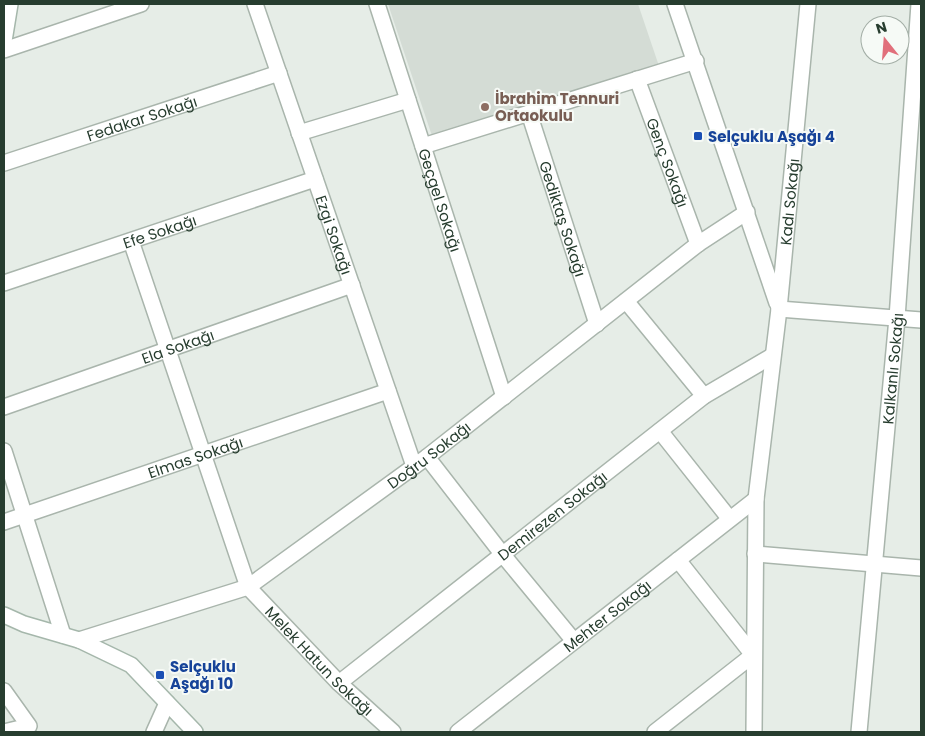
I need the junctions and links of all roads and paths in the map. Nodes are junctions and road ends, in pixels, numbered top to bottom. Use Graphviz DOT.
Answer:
graph roads {
  1 [pos="141,4"];
  2 [pos="255,4"];
  3 [pos="377,4"];
  4 [pos="675,4"];
  5 [pos="808,4"];
  6 [pos="919,4"];
  7 [pos="8,6"];
  8 [pos="4,41"];
  9 [pos="4,50"];
  10 [pos="696,61"];
  11 [pos="279,73"];
  12 [pos="636,79"];
  13 [pos="408,100"];
  14 [pos="529,113"];
  15 [pos="299,133"];
  16 [pos="423,146"];
  17 [pos="4,163"];
  18 [pos="315,179"];
  19 [pos="747,212"];
  20 [pos="131,241"];
  21 [pos="698,244"];
  22 [pos="4,284"];
  23 [pos="352,285"];
  24 [pos="626,301"];
  25 [pos="779,309"];
  26 [pos="897,318"];
  27 [pos="921,320"];
  28 [pos="597,324"];
  29 [pos="168,349"];
  30 [pos="772,356"];
  31 [pos="388,391"];
  32 [pos="704,396"];
  33 [pos="504,397"];
  34 [pos="4,407"];
  35 [pos="660,430"];
  36 [pos="4,451"];
  37 [pos="203,454"];
  38 [pos="427,457"];
  39 [pos="414,466"];
  40 [pos="756,499"];
  41 [pos="25,514"];
  42 [pos="729,518"];
  43 [pos="4,522"];
  44 [pos="503,554"];
  45 [pos="755,554"];
  46 [pos="678,560"];
  47 [pos="873,563"];
  48 [pos="921,568"];
  49 [pos="248,587"];
  50 [pos="4,615"];
  51 [pos="63,636"];
  52 [pos="79,640"];
  53 [pos="574,641"];
  54 [pos="753,654"];
  55 [pos="339,684"];
  56 [pos="4,691"];
  57 [pos="167,703"];
  58 [pos="4,732"];
  59 [pos="154,732"];
  60 [pos="195,732"];
  61 [pos="393,732"];
  62 [pos="458,732"];
  63 [pos="655,732"];
  64 [pos="754,732"];
  65 [pos="859,732"];
  1 -- 9 [label="street"];
  2 -- 11 [label="street, Ezgi Sokağı"];
  3 -- 13 [label="street, Geçgel Sokağı"];
  4 -- 10 [label="street"];
  5 -- 25 [label="street, Kadı Sokağı"];
  6 -- 26 [label="street, Kalkanlı Sokağı"];
  7 -- 8 [label="street"];
  10 -- 12 [label="street"];
  10 -- 19 [label="street"];
  11 -- 15 [label="street, Ezgi Sokağı"];
  11 -- 17 [label="street, Fedakar Sokağı"];
  12 -- 14 [label="street"];
  12 -- 21 [label="street, Genç Sokağı"];
  13 -- 15 [label="street"];
  13 -- 16 [label="street, Geçgel Sokağı"];
  14 -- 16 [label="street"];
  14 -- 28 [label="street, Gediktaş Sokağı"];
  15 -- 18 [label="street, Ezgi Sokağı"];
  16 -- 33 [label="street, Geçgel Sokağı"];
  18 -- 20 [label="street, Efe Sokağı"];
  18 -- 23 [label="street, Ezgi Sokağı"];
  19 -- 21 [label="street, Doğru Sokağı"];
  19 -- 25 [label="street"];
  20 -- 22 [label="street, Efe Sokağı"];
  20 -- 29 [label="street"];
  21 -- 24 [label="street, Doğru Sokağı"];
  23 -- 29 [label="street, Ela Sokağı"];
  23 -- 31 [label="street, Ezgi Sokağı"];
  24 -- 28 [label="street, Doğru Sokağı"];
  24 -- 32 [label="street"];
  25 -- 26 [label="street"];
  25 -- 30 [label="street, Kadı Sokağı"];
  26 -- 27 [label="street"];
  26 -- 47 [label="street, Kalkanlı Sokağı"];
  28 -- 33 [label="street, Doğru Sokağı"];
  29 -- 34 [label="street, Ela Sokağı"];
  29 -- 37 [label="street"];
  30 -- 32 [label="street, Demirezen Sokağı"];
  30 -- 40 [label="street, Kadı Sokağı"];
  31 -- 37 [label="street, Elmas Sokağı"];
  31 -- 39 [label="street, Ezgi Sokağı"];
  32 -- 35 [label="street, Demirezen Sokağı"];
  33 -- 38 [label="street, Doğru Sokağı"];
  35 -- 42 [label="street"];
  35 -- 44 [label="street, Demirezen Sokağı"];
  36 -- 41 [label="street"];
  37 -- 41 [label="street, Elmas Sokağı"];
  37 -- 49 [label="street"];
  38 -- 39 [label="street, Doğru Sokağı"];
  38 -- 44 [label="street"];
  39 -- 49 [label="street, Doğru Sokağı"];
  40 -- 42 [label="street, Mehter Sokağı"];
  40 -- 45 [label="street, Kadı Sokağı"];
  41 -- 43 [label="street, Elmas Sokağı"];
  41 -- 51 [label="street"];
  42 -- 46 [label="street, Mehter Sokağı"];
  44 -- 53 [label="street"];
  44 -- 55 [label="street, Demirezen Sokağı"];
  45 -- 47 [label="street"];
  45 -- 54 [label="street, Kadı Sokağı"];
  46 -- 53 [label="street, Mehter Sokağı"];
  46 -- 54 [label="street"];
  47 -- 48 [label="street"];
  47 -- 65 [label="street, Kalkanlı Sokağı"];
  49 -- 52 [label="street, Doğru Sokağı"];
  49 -- 55 [label="street, Melek Hatun Sokağı"];
  50 -- 51 [label="street"];
  51 -- 52 [label="street"];
  52 -- 57 [label="street"];
  53 -- 62 [label="street, Mehter Sokağı"];
  54 -- 63 [label="street"];
  54 -- 64 [label="street, Kadı Sokağı"];
  55 -- 61 [label="street, Melek Hatun Sokağı"];
  56 -- 58 [label="street"];
  57 -- 59 [label="street"];
  57 -- 60 [label="street"];
}
